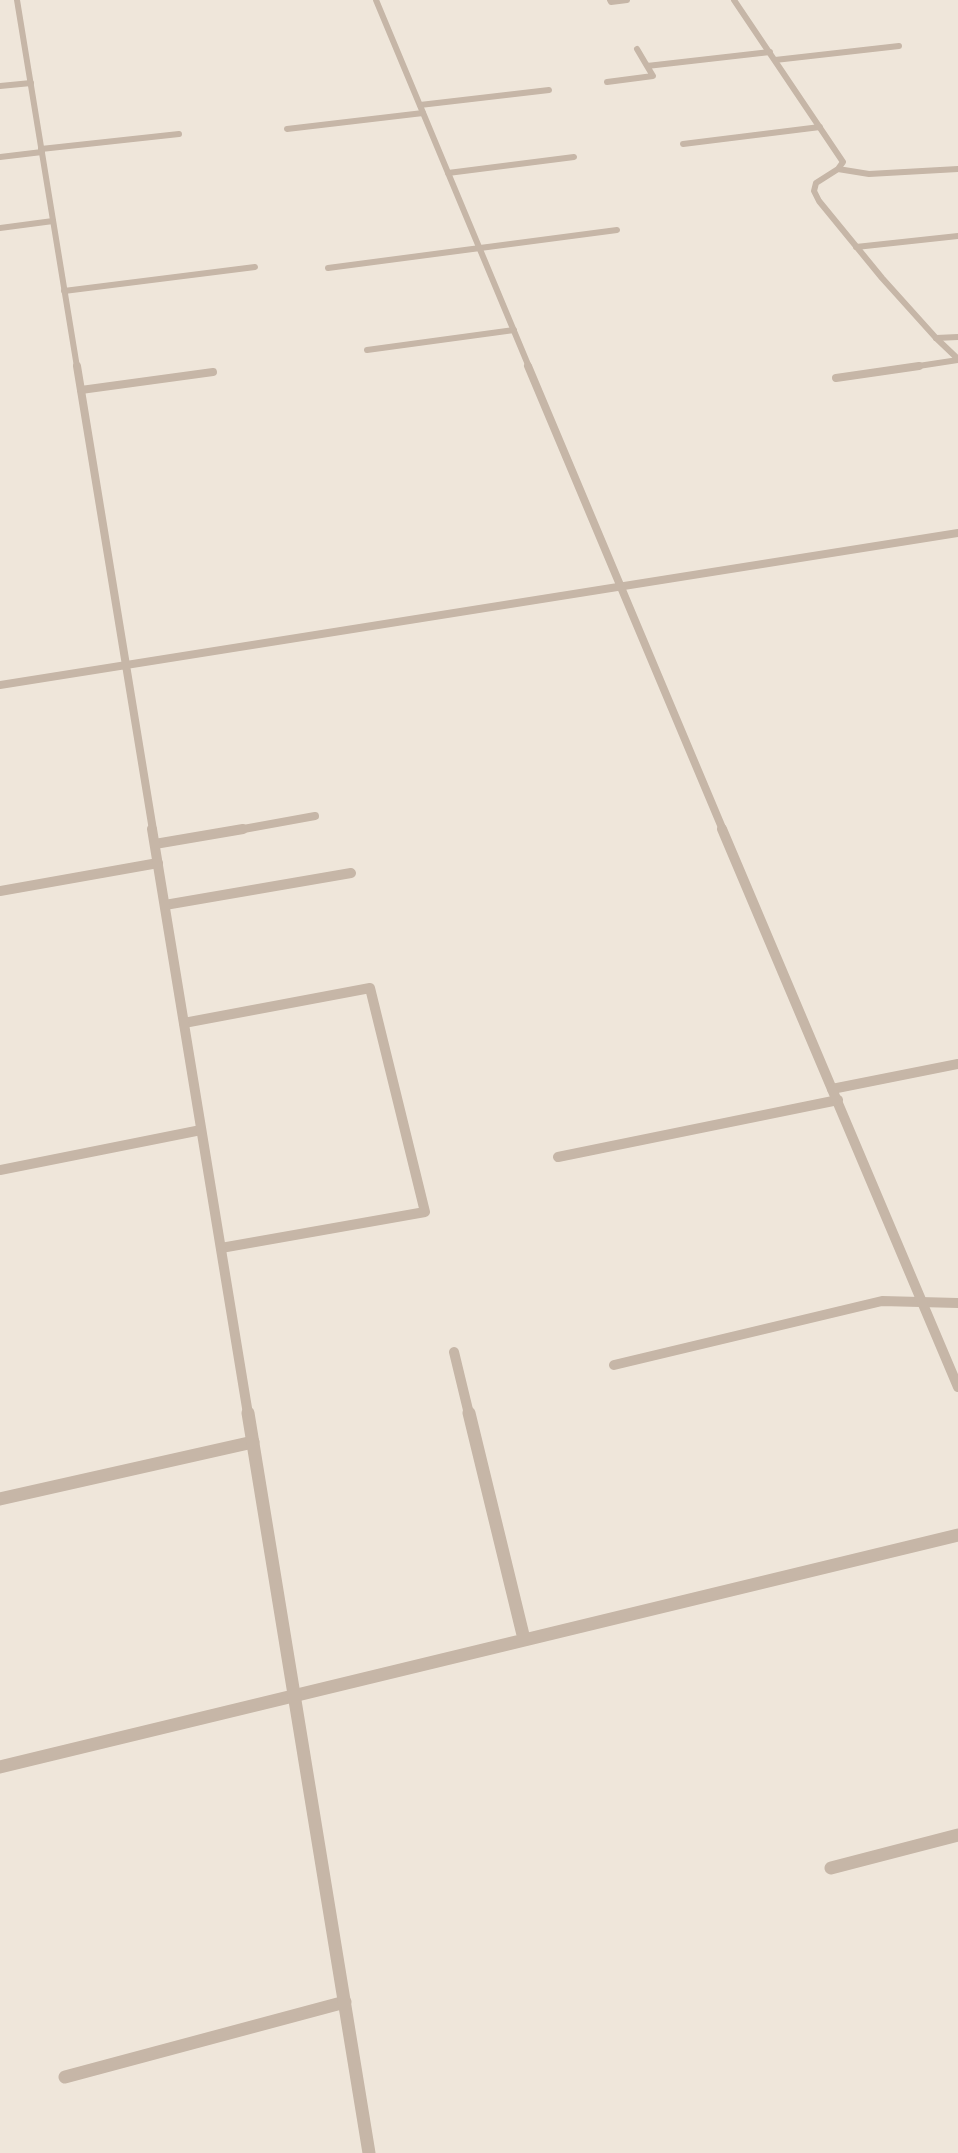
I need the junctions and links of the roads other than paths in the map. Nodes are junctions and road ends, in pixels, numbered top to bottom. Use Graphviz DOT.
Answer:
graph roads {
  1 [pos="17,0"];
  2 [pos="376,0"];
  3 [pos="610,0"];
  4 [pos="627,0"];
  5 [pos="734,0"];
  6 [pos="900,46"];
  7 [pos="637,48"];
  8 [pos="770,52"];
  9 [pos="775,60"];
  10 [pos="646,66"];
  11 [pos="607,82"];
  12 [pos="31,83"];
  13 [pos="0,86"];
  14 [pos="548,90"];
  15 [pos="422,109"];
  16 [pos="820,127"];
  17 [pos="287,129"];
  18 [pos="179,134"];
  19 [pos="683,144"];
  20 [pos="42,151"];
  21 [pos="0,157"];
  22 [pos="574,157"];
  23 [pos="838,169"];
  24 [pos="958,169"];
  25 [pos="448,173"];
  26 [pos="53,222"];
  27 [pos="0,228"];
  28 [pos="617,230"];
  29 [pos="958,236"];
  30 [pos="856,247"];
  31 [pos="480,249"];
  32 [pos="255,267"];
  33 [pos="328,268"];
  34 [pos="64,291"];
  35 [pos="514,330"];
  36 [pos="958,337"];
  37 [pos="936,338"];
  38 [pos="367,350"];
  39 [pos="958,359"];
  40 [pos="213,372"];
  41 [pos="836,378"];
  42 [pos="81,390"];
  43 [pos="958,533"];
  44 [pos="620,586"];
  45 [pos="126,665"];
  46 [pos="0,685"];
  47 [pos="315,816"];
  48 [pos="155,844"];
  49 [pos="158,863"];
  50 [pos="351,873"];
  51 [pos="0,891"];
  52 [pos="165,905"];
  53 [pos="184,1023"];
  54 [pos="958,1064"];
  55 [pos="832,1089"];
  56 [pos="838,1100"];
  57 [pos="201,1130"];
  58 [pos="558,1157"];
  59 [pos="0,1170"];
  60 [pos="221,1248"];
  61 [pos="921,1301"];
  62 [pos="958,1303"];
  63 [pos="454,1352"];
  64 [pos="614,1365"];
  65 [pos="958,1387"];
  66 [pos="253,1442"];
  67 [pos="0,1498"];
  68 [pos="958,1535"];
  69 [pos="524,1639"];
  70 [pos="294,1695"];
  71 [pos="0,1767"];
  72 [pos="958,1835"];
  73 [pos="831,1868"];
  74 [pos="345,2002"];
  75 [pos="65,2077"];
  76 [pos="369,2153"];
  1 -- 12 [label="street"];
  2 -- 15 [label="street"];
  3 -- 4 [label="street"];
  5 -- 8 [label="street"];
  6 -- 9 [label="street"];
  7 -- 10 [label="street"];
  8 -- 9 [label="street"];
  8 -- 10 [label="street"];
  9 -- 16 [label="street"];
  10 -- 11 [label="street"];
  12 -- 13 [label="street"];
  12 -- 20 [label="street"];
  14 -- 15 [label="street"];
  15 -- 17 [label="street"];
  15 -- 25 [label="street"];
  16 -- 19 [label="street"];
  16 -- 23 [label="street"];
  18 -- 20 [label="street"];
  20 -- 21 [label="street"];
  20 -- 26 [label="street"];
  22 -- 25 [label="street"];
  23 -- 24 [label="street"];
  23 -- 30 [label="street"];
  25 -- 31 [label="street"];
  26 -- 27 [label="street"];
  26 -- 34 [label="street"];
  28 -- 31 [label="street"];
  29 -- 30 [label="street"];
  30 -- 37 [label="street"];
  31 -- 33 [label="street"];
  31 -- 35 [label="street"];
  32 -- 34 [label="street"];
  34 -- 42 [label="street"];
  35 -- 38 [label="street"];
  35 -- 44 [label="street"];
  36 -- 37 [label="street"];
  37 -- 39 [label="street"];
  39 -- 41 [label="street"];
  40 -- 42 [label="street"];
  42 -- 45 [label="street"];
  43 -- 44 [label="street"];
  44 -- 45 [label="street"];
  44 -- 55 [label="street"];
  45 -- 46 [label="street"];
  45 -- 48 [label="street"];
  47 -- 48 [label="street"];
  48 -- 49 [label="street"];
  49 -- 51 [label="street"];
  49 -- 52 [label="street"];
  50 -- 52 [label="street"];
  52 -- 53 [label="street"];
  53 -- 57 [label="street"];
  53 -- 60 [label="street"];
  54 -- 55 [label="street"];
  55 -- 56 [label="street"];
  56 -- 58 [label="street"];
  56 -- 61 [label="street"];
  57 -- 59 [label="street"];
  57 -- 60 [label="street"];
  60 -- 66 [label="street"];
  61 -- 62 [label="street"];
  61 -- 64 [label="street"];
  61 -- 65 [label="street"];
  63 -- 69 [label="street"];
  66 -- 67 [label="street"];
  66 -- 70 [label="street"];
  68 -- 69 [label="street"];
  69 -- 70 [label="street"];
  70 -- 71 [label="street"];
  70 -- 74 [label="street"];
  72 -- 73 [label="street"];
  74 -- 75 [label="street"];
  74 -- 76 [label="street"];
}
